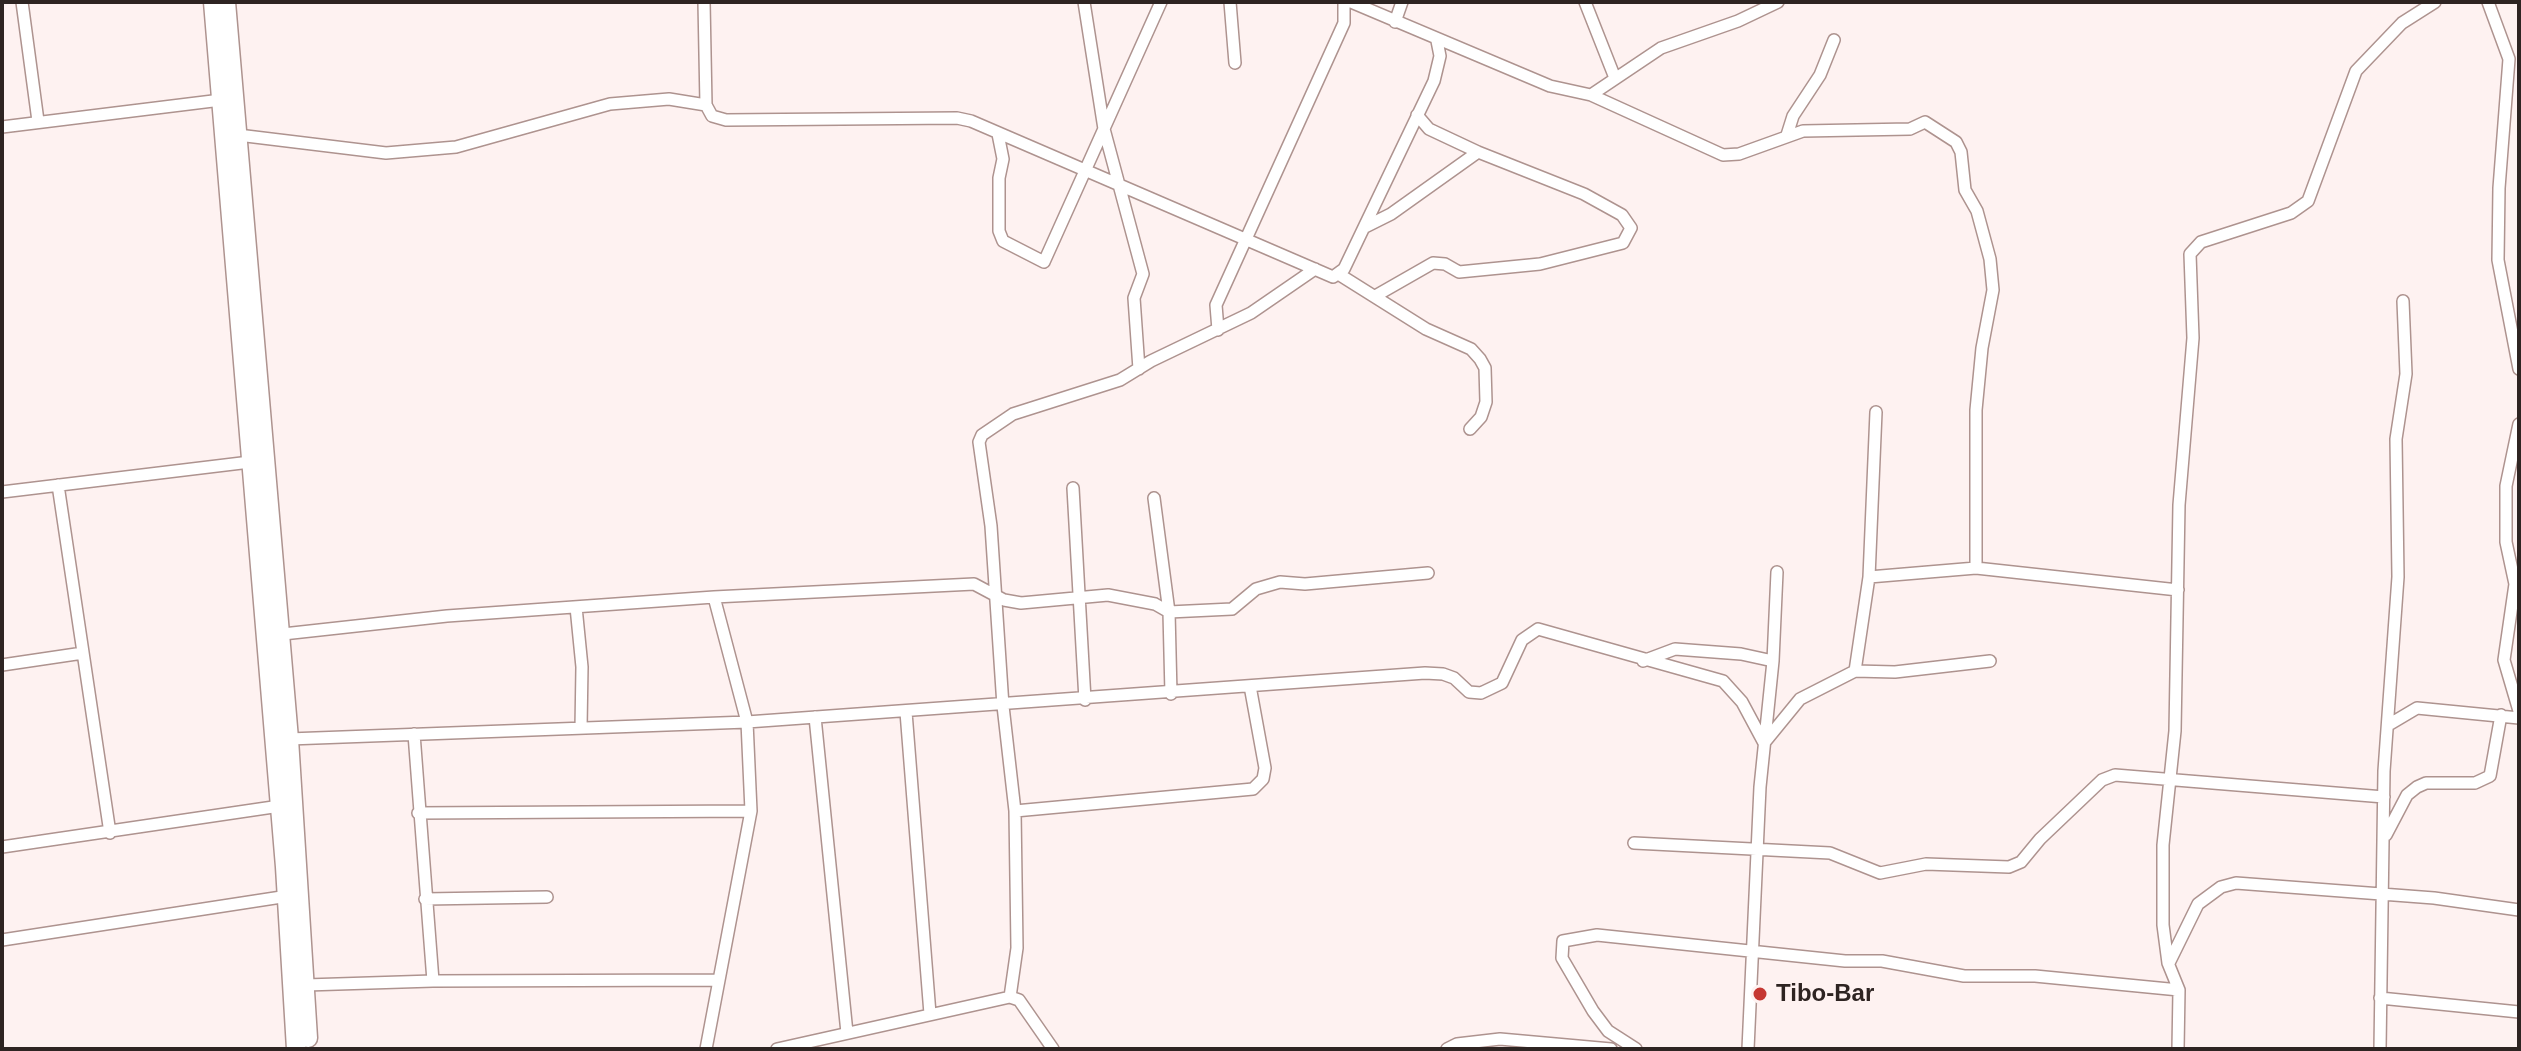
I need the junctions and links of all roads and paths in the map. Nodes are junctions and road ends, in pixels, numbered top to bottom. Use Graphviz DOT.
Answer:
graph roads {
  1 [pos="22,2"];
  2 [pos="213,2"];
  3 [pos="226,2"];
  4 [pos="704,2"];
  5 [pos="1084,2"];
  6 [pos="1161,2"];
  7 [pos="1230,2"];
  8 [pos="1344,2"];
  9 [pos="1351,2"];
  10 [pos="1402,2"];
  11 [pos="1585,2"];
  12 [pos="1778,2"];
  13 [pos="2435,2"];
  14 [pos="2488,2"];
  15 [pos="1395,22"];
  16 [pos="1834,40"];
  17 [pos="1437,41"];
  18 [pos="1235,63"];
  19 [pos="1615,78"];
  20 [pos="1591,95"];
  21 [pos="221,100"];
  22 [pos="706,105"];
  23 [pos="1417,115"];
  24 [pos="38,121"];
  25 [pos="2,127"];
  26 [pos="1104,129"];
  27 [pos="998,134"];
  28 [pos="238,135"];
  29 [pos="1787,135"];
  30 [pos="1478,152"];
  31 [pos="1086,170"];
  32 [pos="1119,185"];
  33 [pos="1365,227"];
  34 [pos="1245,239"];
  35 [pos="1315,269"];
  36 [pos="1340,275"];
  37 [pos="1377,295"];
  38 [pos="2403,301"];
  39 [pos="1218,330"];
  40 [pos="1139,369"];
  41 [pos="2519,369"];
  42 [pos="1876,412"];
  43 [pos="2519,424"];
  44 [pos="1470,429"];
  45 [pos="250,462"];
  46 [pos="58,485"];
  47 [pos="1073,488"];
  48 [pos="2,492"];
  49 [pos="1154,498"];
  50 [pos="1976,568"];
  51 [pos="1777,572"];
  52 [pos="1428,573"];
  53 [pos="1869,577"];
  54 [pos="2178,590"];
  55 [pos="993,593"];
  56 [pos="714,597"];
  57 [pos="1079,599"];
  58 [pos="576,607"];
  59 [pos="1169,612"];
  60 [pos="271,636"];
  61 [pos="83,653"];
  62 [pos="1643,661"];
  63 [pos="1773,661"];
  64 [pos="1990,661"];
  65 [pos="2,665"];
  66 [pos="1855,671"];
  67 [pos="1250,686"];
  68 [pos="1171,694"];
  69 [pos="1085,700"];
  70 [pos="1003,706"];
  71 [pos="2519,711"];
  72 [pos="906,712"];
  73 [pos="2501,715"];
  74 [pos="815,717"];
  75 [pos="2519,718"];
  76 [pos="747,722"];
  77 [pos="2390,724"];
  78 [pos="581,728"];
  79 [pos="414,734"];
  80 [pos="289,739"];
  81 [pos="1764,743"];
  82 [pos="2169,780"];
  83 [pos="2384,797"];
  84 [pos="280,806"];
  85 [pos="751,811"];
  86 [pos="1015,811"];
  87 [pos="418,813"];
  88 [pos="110,833"];
  89 [pos="2384,839"];
  90 [pos="1634,843"];
  91 [pos="2,847"];
  92 [pos="1758,847"];
  93 [pos="2384,894"];
  94 [pos="288,896"];
  95 [pos="547,897"];
  96 [pos="425,899"];
  97 [pos="2519,910"];
  98 [pos="2,940"];
  99 [pos="1754,951"];
  100 [pos="2168,963"];
  101 [pos="717,980"];
  102 [pos="433,981"];
  103 [pos="306,985"];
  104 [pos="2179,990"];
  105 [pos="1010,997"];
  106 [pos="2380,998"];
  107 [pos="2519,1012"];
  108 [pos="930,1014"];
  109 [pos="847,1033"];
  110 [pos="296,1049"];
  111 [pos="308,1049"];
  112 [pos="706,1049"];
  113 [pos="780,1049"];
  114 [pos="1053,1049"];
  115 [pos="1447,1049"];
  116 [pos="1611,1049"];
  117 [pos="1636,1049"];
  118 [pos="1748,1049"];
  119 [pos="2178,1049"];
  120 [pos="2380,1049"];
  1 -- 24 [label="street"];
  2 -- 21 [label="main road"];
  3 -- 28 [label="main road"];
  4 -- 22 [label="street"];
  5 -- 26 [label="street"];
  6 -- 26 [label="street"];
  7 -- 18 [label="street"];
  8 -- 34 [label="street"];
  9 -- 15 [label="street"];
  10 -- 15 [label="street"];
  11 -- 19 [label="street"];
  12 -- 19 [label="street"];
  13 -- 54 [label="street"];
  14 -- 41 [label="street"];
  15 -- 17 [label="street"];
  16 -- 29 [label="street"];
  17 -- 20 [label="street"];
  17 -- 23 [label="street"];
  19 -- 20 [label="street"];
  20 -- 29 [label="street"];
  21 -- 24 [label="street"];
  21 -- 45 [label="main road"];
  22 -- 27 [label="street"];
  22 -- 28 [label="street"];
  23 -- 30 [label="street"];
  23 -- 33 [label="street"];
  24 -- 25 [label="street"];
  26 -- 31 [label="street"];
  26 -- 32 [label="street"];
  27 -- 31 [label="street"];
  27 -- 31 [label="street"];
  28 -- 60 [label="main road"];
  29 -- 50 [label="street"];
  30 -- 33 [label="street"];
  30 -- 37 [label="street"];
  31 -- 32 [label="street"];
  32 -- 34 [label="street"];
  32 -- 40 [label="street"];
  33 -- 36 [label="street"];
  34 -- 35 [label="street"];
  34 -- 39 [label="street"];
  35 -- 36 [label="street"];
  35 -- 39 [label="street"];
  36 -- 37 [label="street"];
  37 -- 44 [label="street"];
  38 -- 77 [label="street"];
  39 -- 40 [label="street"];
  40 -- 55 [label="street"];
  42 -- 53 [label="street"];
  43 -- 71 [label="street"];
  45 -- 46 [label="street"];
  45 -- 60 [label="main road"];
  46 -- 48 [label="street"];
  46 -- 61 [label="street"];
  47 -- 57 [label="street"];
  49 -- 59 [label="street"];
  50 -- 53 [label="street"];
  50 -- 54 [label="street"];
  51 -- 63 [label="street"];
  52 -- 59 [label="street"];
  53 -- 66 [label="street"];
  54 -- 82 [label="street"];
  55 -- 56 [label="street"];
  55 -- 57 [label="street"];
  55 -- 70 [label="street"];
  56 -- 58 [label="street"];
  56 -- 76 [label="street"];
  57 -- 59 [label="street"];
  57 -- 69 [label="street"];
  58 -- 60 [label="street"];
  58 -- 78 [label="street"];
  59 -- 68 [label="street"];
  60 -- 80 [label="main road"];
  60 -- 84 [label="main road"];
  61 -- 65 [label="street"];
  61 -- 88 [label="street"];
  62 -- 63 [label="street"];
  62 -- 67 [label="street"];
  62 -- 81 [label="street"];
  63 -- 81 [label="street"];
  64 -- 66 [label="street"];
  66 -- 81 [label="street"];
  67 -- 68 [label="street"];
  67 -- 86 [label="street"];
  68 -- 69 [label="street"];
  69 -- 70 [label="street"];
  70 -- 72 [label="street"];
  70 -- 86 [label="street"];
  72 -- 74 [label="street"];
  72 -- 108 [label="street"];
  73 -- 75 [label="street"];
  73 -- 77 [label="street"];
  73 -- 89 [label="street"];
  74 -- 76 [label="street"];
  74 -- 109 [label="street"];
  76 -- 78 [label="street"];
  76 -- 85 [label="street"];
  77 -- 83 [label="street"];
  78 -- 79 [label="street"];
  79 -- 80 [label="street"];
  79 -- 87 [label="street"];
  80 -- 103 [label="main road"];
  81 -- 92 [label="street"];
  82 -- 83 [label="street"];
  82 -- 92 [label="street"];
  82 -- 100 [label="street"];
  83 -- 89 [label="street"];
  84 -- 88 [label="street"];
  84 -- 94 [label="main road"];
  85 -- 87 [label="street"];
  85 -- 101 [label="street"];
  86 -- 105 [label="street"];
  87 -- 96 [label="street"];
  88 -- 91 [label="street"];
  89 -- 93 [label="street"];
  90 -- 92 [label="street"];
  92 -- 99 [label="street"];
  93 -- 97 [label="street"];
  93 -- 100 [label="street"];
  93 -- 106 [label="street"];
  94 -- 98 [label="street"];
  94 -- 110 [label="main road"];
  95 -- 96 [label="street"];
  96 -- 102 [label="street"];
  99 -- 104 [label="street"];
  99 -- 117 [label="street"];
  99 -- 118 [label="street"];
  100 -- 104 [label="street"];
  101 -- 102 [label="street"];
  101 -- 112 [label="street"];
  102 -- 103 [label="street"];
  103 -- 111 [label="main road"];
  104 -- 119 [label="street"];
  105 -- 108 [label="street"];
  105 -- 114 [label="street"];
  106 -- 107 [label="street"];
  106 -- 120 [label="street"];
  108 -- 109 [label="street"];
  109 -- 113 [label="street"];
  115 -- 116 [label="street"];
}
